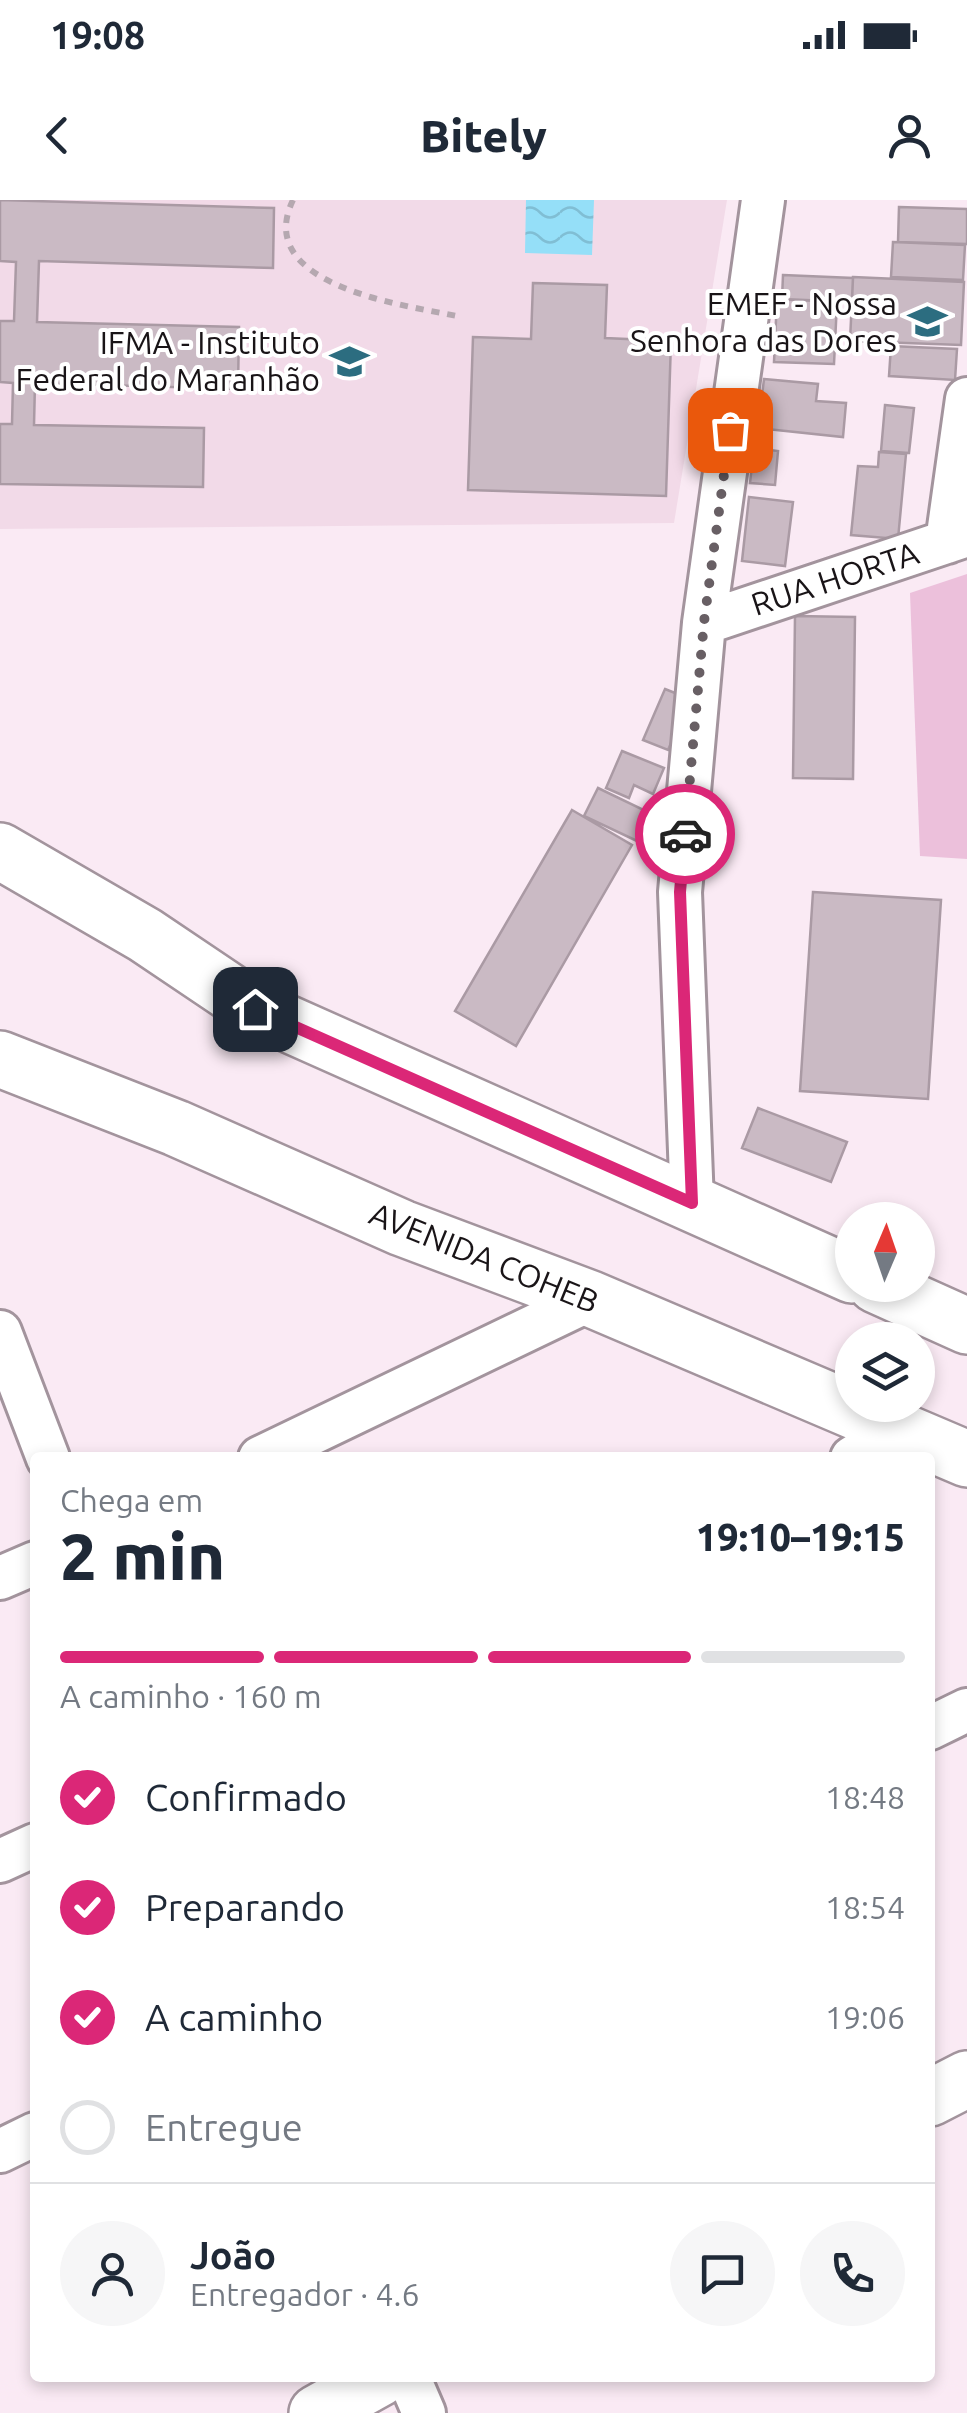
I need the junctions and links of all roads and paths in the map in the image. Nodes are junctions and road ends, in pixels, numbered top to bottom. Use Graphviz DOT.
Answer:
graph roads {
  1 [pos="293,200"];
  2 [pos="763,200"];
  3 [pos="457,316"];
  4 [pos="967,399"];
  5 [pos="957,538"];
  6 [pos="704,622"];
  7 [pos="0,851"];
  8 [pos="0,1059"];
  9 [pos="692,1203"];
  10 [pos="835,1267"];
  11 [pos="591,1299"];
  12 [pos="914,1302"];
  13 [pos="967,1326"];
  14 [pos="0,1332"];
  15 [pos="874,1444"];
  16 [pos="46,1452"];
  17 [pos="272,1452"];
  18 [pos="924,1452"];
  19 [pos="935,1454"];
  20 [pos="967,1459"];
  21 [pos="30,1565"];
  22 [pos="0,1578"];
  23 [pos="967,1710"];
  24 [pos="935,1726"];
  25 [pos="30,1847"];
  26 [pos="0,1861"];
  27 [pos="967,2079"];
  28 [pos="935,2095"];
  29 [pos="30,2136"];
  30 [pos="0,2151"];
  31 [pos="373,2382"];
  32 [pos="411,2382"];
  33 [pos="317,2413"];
  34 [pos="424,2413"];
  1 -- 3 [label="path"];
  2 -- 6 [label="street"];
  4 -- 5 [label="street"];
  5 -- 6 [label="street, RUA HORTA"];
  6 -- 9 [label="street"];
  7 -- 9 [label="main road"];
  8 -- 11 [label="main road, AVENIDA COHEB"];
  9 -- 10 [label="main road"];
  11 -- 15 [label="main road, AVENIDA COHEB"];
  11 -- 17 [label="street"];
  12 -- 13 [label="main road"];
  14 -- 16 [label="street"];
  15 -- 18 [label="main road, AVENIDA COHEB"];
  19 -- 20 [label="main road, AVENIDA COHEB"];
  21 -- 22 [label="street"];
  23 -- 24 [label="street"];
  25 -- 26 [label="street"];
  27 -- 28 [label="main road"];
  29 -- 30 [label="street"];
  31 -- 33 [label="main road"];
  32 -- 34 [label="street"];
}
